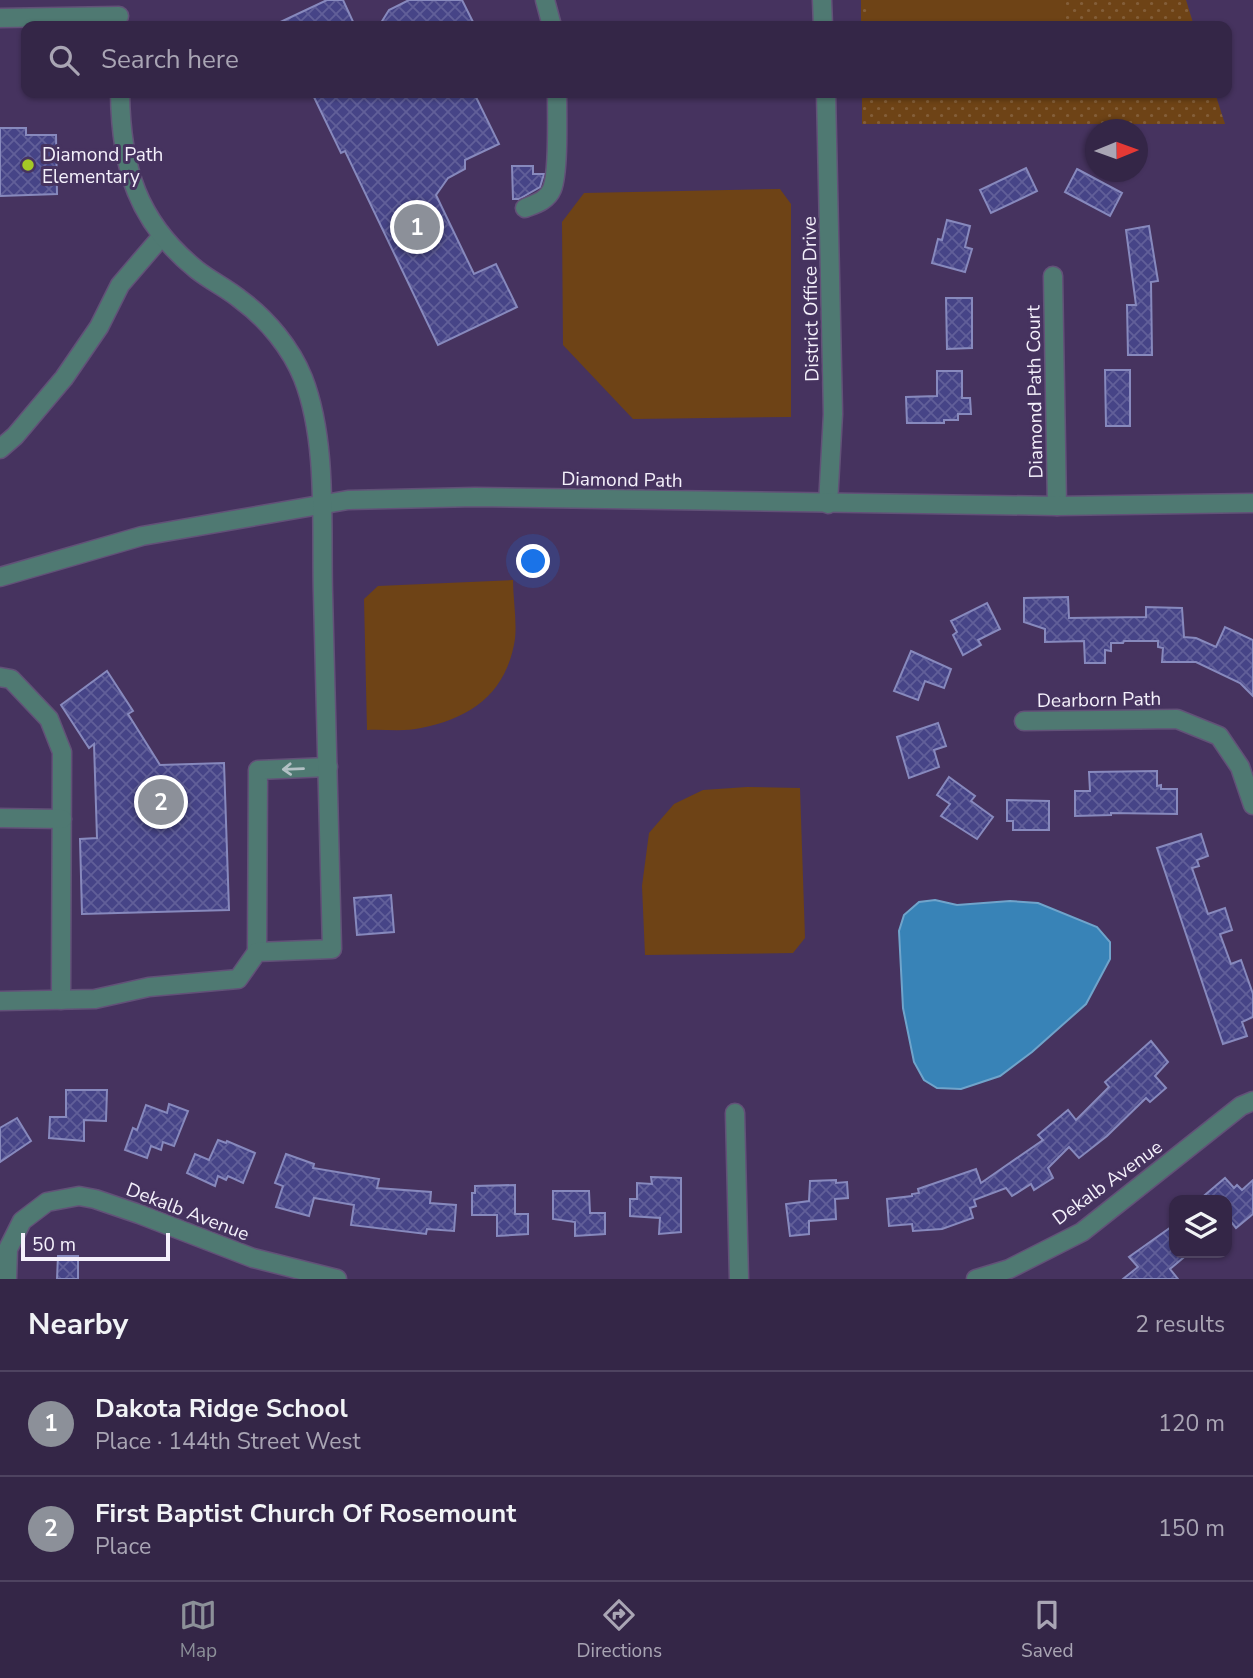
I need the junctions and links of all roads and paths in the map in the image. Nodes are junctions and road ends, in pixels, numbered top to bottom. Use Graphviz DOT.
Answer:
graph roads {
  1 [pos="545,0"];
  2 [pos="822,0"];
  3 [pos="119,14"];
  4 [pos="0,18"];
  5 [pos="551,21"];
  6 [pos="823,21"];
  7 [pos="120,98"];
  8 [pos="557,98"];
  9 [pos="826,98"];
  10 [pos="524,208"];
  11 [pos="162,236"];
  12 [pos="1053,276"];
  13 [pos="0,449"];
  14 [pos="1253,503"];
  15 [pos="828,504"];
  16 [pos="321,505"];
  17 [pos="1057,506"];
  18 [pos="0,577"];
  19 [pos="0,677"];
  20 [pos="1024,721"];
  21 [pos="328,767"];
  22 [pos="1253,805"];
  23 [pos="0,818"];
  24 [pos="62,819"];
  25 [pos="257,952"];
  26 [pos="61,1000"];
  27 [pos="0,1001"];
  28 [pos="1253,1101"];
  29 [pos="735,1113"];
  30 [pos="1011,1274"];
  31 [pos="7,1279"];
  32 [pos="337,1279"];
  33 [pos="739,1279"];
  34 [pos="976,1279"];
  1 -- 5 [label="street"];
  2 -- 6 [label="street"];
  3 -- 4 [label="street"];
  7 -- 11 [label="street"];
  8 -- 10 [label="street"];
  9 -- 15 [label="street, District Office Drive"];
  11 -- 13 [label="street"];
  11 -- 16 [label="street"];
  12 -- 17 [label="street, Diamond Path Court"];
  14 -- 17 [label="street, Diamond Path"];
  15 -- 16 [label="street, Diamond Path"];
  15 -- 17 [label="street, Diamond Path"];
  16 -- 18 [label="street, Diamond Path"];
  16 -- 21 [label="street"];
  19 -- 24 [label="street"];
  20 -- 22 [label="street, Dearborn Path"];
  21 -- 25 [label="street, one-way"];
  21 -- 25 [label="street"];
  23 -- 24 [label="street"];
  24 -- 26 [label="street"];
  25 -- 26 [label="street"];
  26 -- 27 [label="street"];
  28 -- 30 [label="street, Dekalb Avenue"];
  29 -- 33 [label="street"];
  30 -- 34 [label="street, Dekalb Avenue"];
  31 -- 32 [label="street, Dekalb Avenue"];
}
